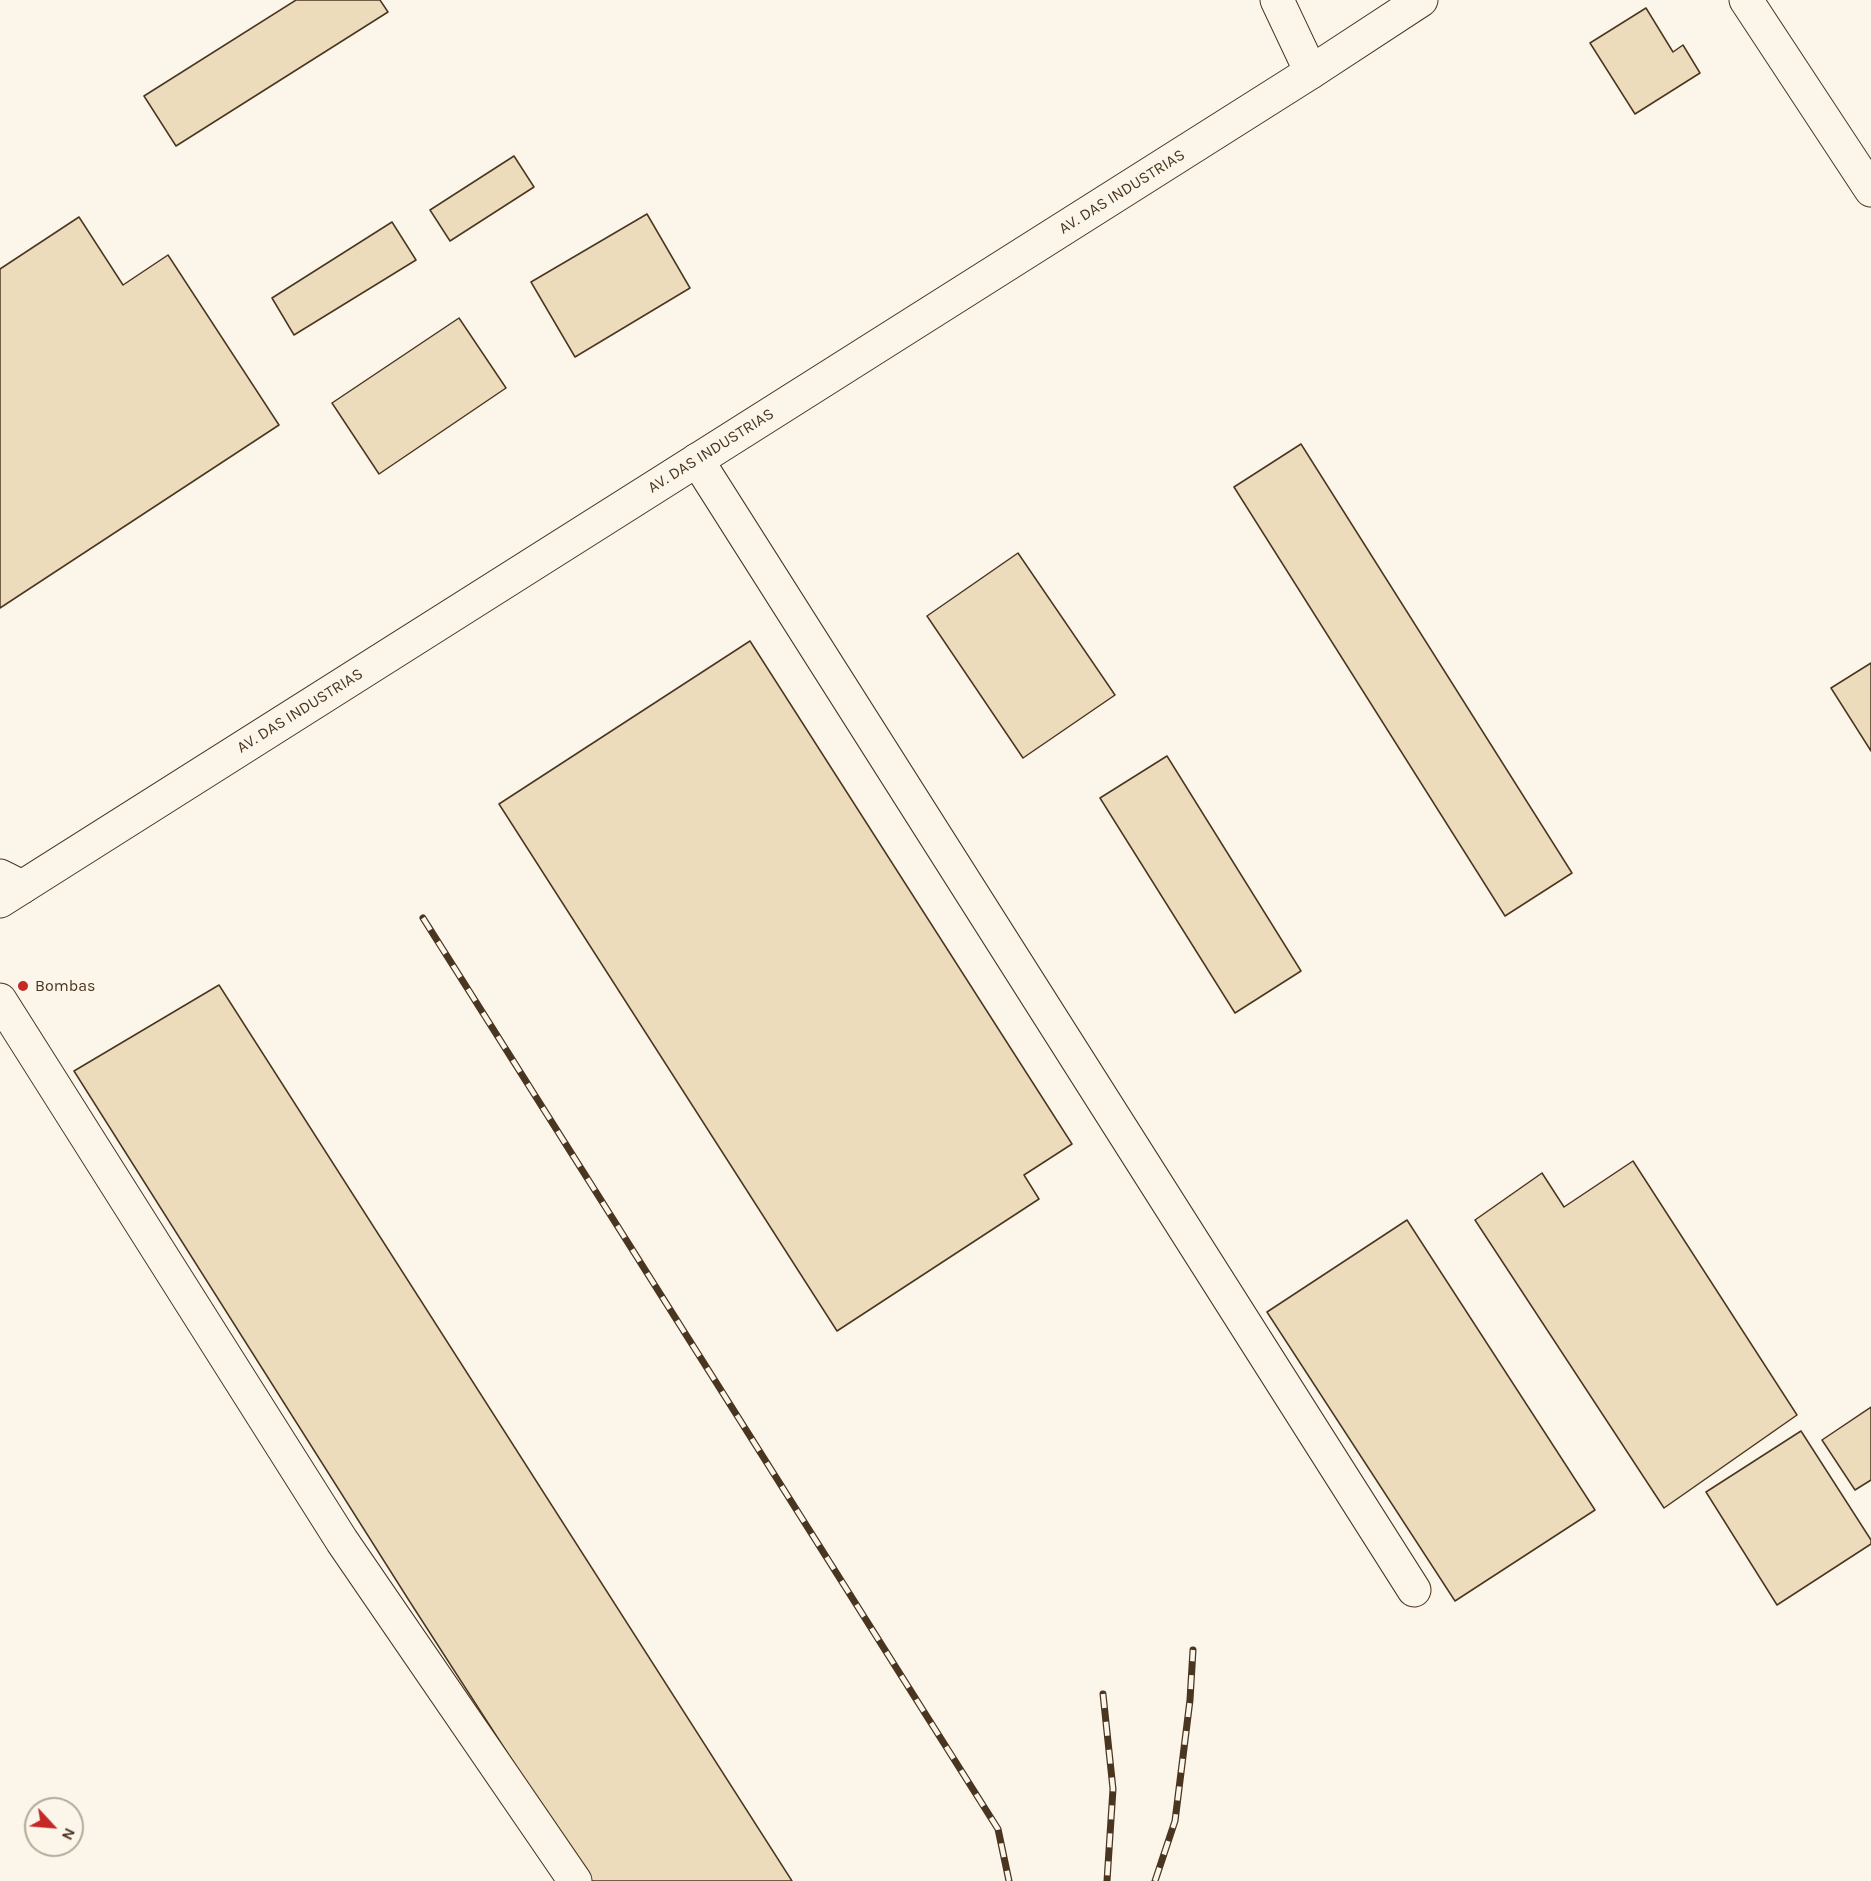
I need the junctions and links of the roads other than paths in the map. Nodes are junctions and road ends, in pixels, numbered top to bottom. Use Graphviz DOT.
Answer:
graph roads {
  1 [pos="1277,0"];
  2 [pos="1421,0"];
  3 [pos="1746,0"];
  4 [pos="1311,72"];
  5 [pos="1871,190"];
  6 [pos="697,460"];
  7 [pos="7,888"];
  8 [pos="0,1000"];
  9 [pos="1414,1590"];
  10 [pos="575,1881"];
  1 -- 4 [label="street"];
  2 -- 4 [label="street, AV. DAS INDUSTRIAS"];
  3 -- 5 [label="street"];
  4 -- 6 [label="street, AV. DAS INDUSTRIAS"];
  6 -- 7 [label="street, AV. DAS INDUSTRIAS"];
  6 -- 9 [label="street"];
  8 -- 10 [label="street"];
}
